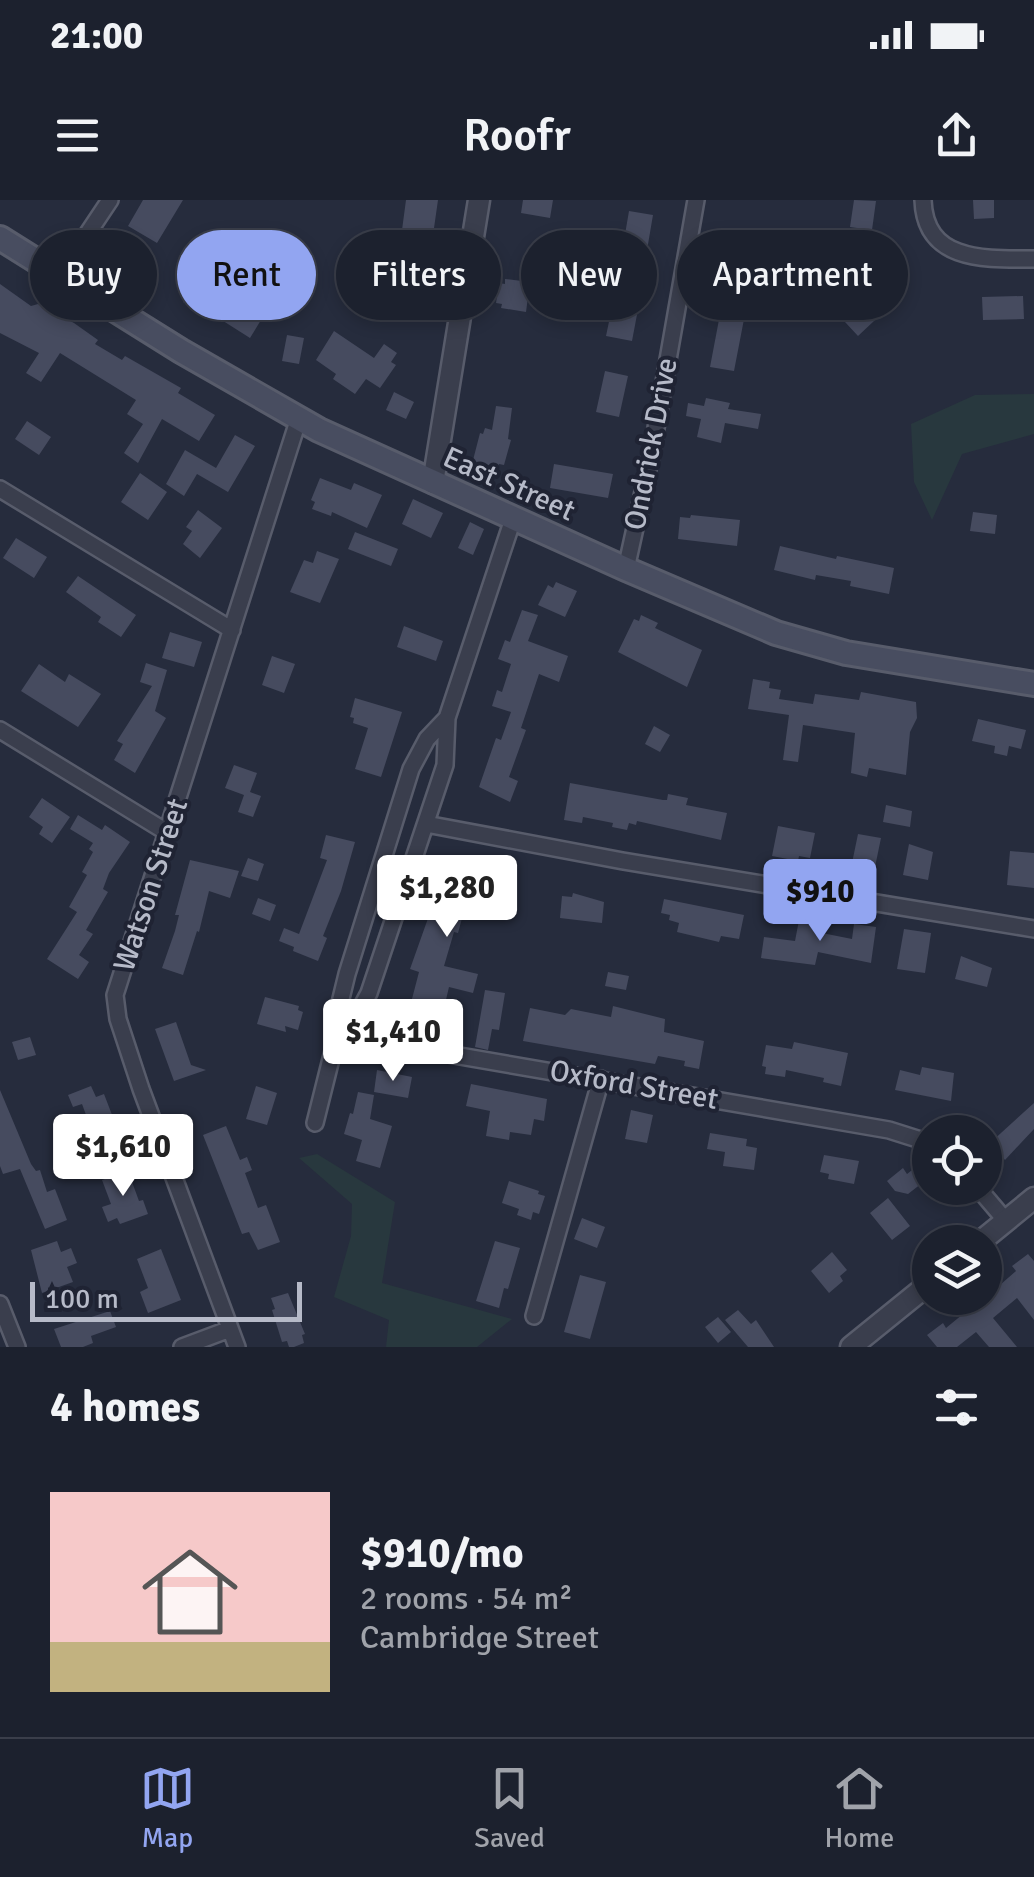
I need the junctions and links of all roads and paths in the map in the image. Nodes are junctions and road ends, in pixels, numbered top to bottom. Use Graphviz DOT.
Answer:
graph roads {
  1 [pos="110,200"];
  2 [pos="479,200"];
  3 [pos="696,200"];
  4 [pos="923,200"];
  5 [pos="90,230"];
  6 [pos="0,238"];
  7 [pos="30,256"];
  8 [pos="1034,259"];
  9 [pos="133,320"];
  10 [pos="299,418"];
  11 [pos="433,482"];
  12 [pos="0,488"];
  13 [pos="513,518"];
  14 [pos="626,569"];
  15 [pos="232,630"];
  16 [pos="1034,684"];
  17 [pos="447,718"];
  18 [pos="0,730"];
  19 [pos="426,824"];
  20 [pos="168,833"];
  21 [pos="1034,929"];
  22 [pos="339,1027"];
  23 [pos="601,1079"];
  24 [pos="315,1123"];
  25 [pos="912,1137"];
  26 [pos="1034,1198"];
  27 [pos="992,1205"];
  28 [pos="1006,1221"];
  29 [pos="1001,1225"];
  30 [pos="912,1298"];
  31 [pos="0,1304"];
  32 [pos="534,1316"];
  33 [pos="230,1329"];
  34 [pos="17,1347"];
  35 [pos="182,1347"];
  36 [pos="237,1347"];
  37 [pos="851,1347"];
  1 -- 5 [label="street"];
  2 -- 11 [label="street"];
  3 -- 14 [label="street, Ondrick Drive"];
  4 -- 8 [label="street"];
  6 -- 7 [label="main road, East Street"];
  9 -- 10 [label="main road, East Street"];
  10 -- 11 [label="main road, East Street"];
  10 -- 15 [label="street, Watson Street"];
  11 -- 13 [label="main road, East Street"];
  12 -- 15 [label="street"];
  13 -- 14 [label="main road, East Street"];
  13 -- 17 [label="street"];
  14 -- 16 [label="main road, East Street"];
  15 -- 20 [label="street, Watson Street"];
  17 -- 19 [label="street"];
  17 -- 22 [label="street"];
  18 -- 20 [label="street"];
  19 -- 21 [label="street"];
  19 -- 22 [label="street"];
  20 -- 33 [label="street, Watson Street"];
  22 -- 23 [label="street, Oxford Street"];
  22 -- 24 [label="street"];
  23 -- 25 [label="street, Oxford Street"];
  23 -- 32 [label="street"];
  26 -- 28 [label="street"];
  27 -- 28 [label="street"];
  28 -- 29 [label="street"];
  30 -- 37 [label="street"];
  31 -- 34 [label="street"];
  33 -- 35 [label="street"];
  33 -- 36 [label="street, Watson Street"];
}
